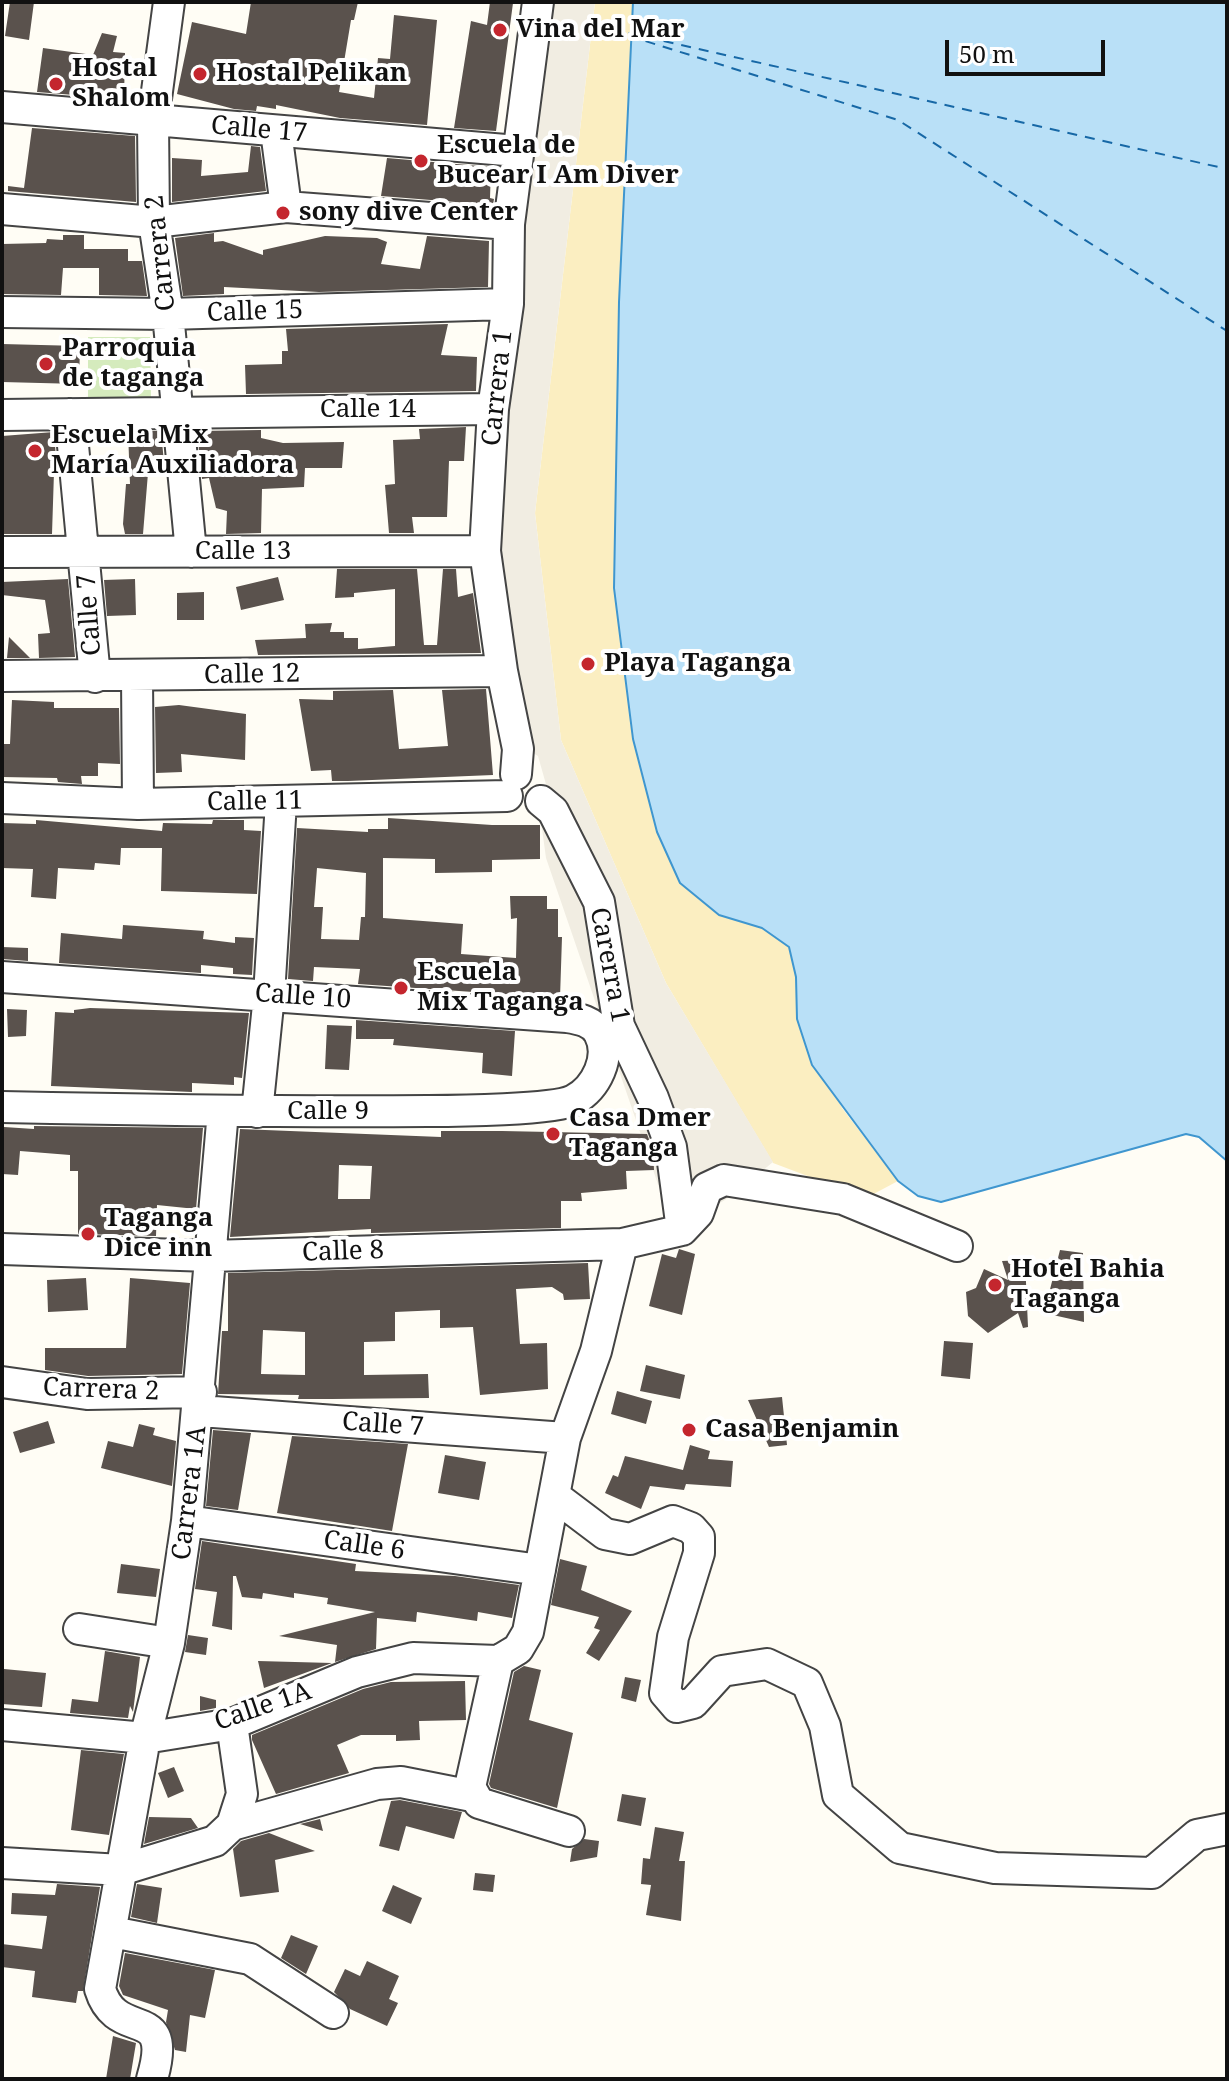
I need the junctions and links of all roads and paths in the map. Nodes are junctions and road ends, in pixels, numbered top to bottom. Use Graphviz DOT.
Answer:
graph roads {
  1 [pos="169,2"];
  2 [pos="538,2"];
  3 [pos="2,107"];
  4 [pos="153,121"];
  5 [pos="276,131"];
  6 [pos="517,151"];
  7 [pos="286,207"];
  8 [pos="2,209"];
  9 [pos="154,222"];
  10 [pos="509,224"];
  11 [pos="508,304"];
  12 [pos="2,312"];
  13 [pos="168,314"];
  14 [pos="493,409"];
  15 [pos="176,410"];
  16 [pos="70,414"];
  17 [pos="2,415"];
  18 [pos="485,551"];
  19 [pos="2,552"];
  20 [pos="85,552"];
  21 [pos="191,552"];
  22 [pos="502,671"];
  23 [pos="2,676"];
  24 [pos="137,676"];
  25 [pos="95,677"];
  26 [pos="512,785"];
  27 [pos="2,798"];
  28 [pos="541,801"];
  29 [pos="281,802"];
  30 [pos="138,804"];
  31 [pos="2,977"];
  32 [pos="269,995"];
  33 [pos="599,1033"];
  34 [pos="2,1107"];
  35 [pos="223,1111"];
  36 [pos="257,1112"];
  37 [pos="682,1230"];
  38 [pos="622,1244"];
  39 [pos="957,1246"];
  40 [pos="2,1249"];
  41 [pos="210,1256"];
  42 [pos="2,1382"];
  43 [pos="201,1402"];
  44 [pos="565,1438"];
  45 [pos="556,1497"];
  46 [pos="187,1521"];
  47 [pos="540,1570"];
  48 [pos="79,1629"];
  49 [pos="169,1643"];
  50 [pos="508,1655"];
  51 [pos="232,1724"];
  52 [pos="2,1725"];
  53 [pos="145,1738"];
  54 [pos="472,1796"];
  55 [pos="232,1825"];
  56 [pos="1227,1829"];
  57 [pos="569,1831"];
  58 [pos="2,1863"];
  59 [pos="121,1870"];
  60 [pos="112,1932"];
  61 [pos="333,2013"];
  62 [pos="152,2079"];
  1 -- 4 [label="street, Carrera 2"];
  2 -- 6 [label="street, Carrera 1"];
  3 -- 4 [label="street, Calle 17"];
  4 -- 5 [label="street, Calle 17"];
  4 -- 9 [label="street, Carrera 2"];
  5 -- 6 [label="street, Calle 17"];
  5 -- 7 [label="street"];
  6 -- 10 [label="street, Carrera 1"];
  7 -- 9 [label="street"];
  7 -- 10 [label="street"];
  8 -- 9 [label="street"];
  9 -- 13 [label="street, Carrera 2"];
  10 -- 11 [label="street, Carrera 1"];
  11 -- 13 [label="street, Calle 15"];
  11 -- 14 [label="street, Carrera 1"];
  12 -- 13 [label="street, Calle 15"];
  13 -- 15 [label="street, Carrera 2"];
  14 -- 15 [label="street, Calle 14"];
  14 -- 18 [label="street, Carrera 1"];
  15 -- 16 [label="street, Calle 14"];
  15 -- 21 [label="street, Carrera 2"];
  16 -- 17 [label="street, Calle 14"];
  16 -- 20 [label="street"];
  18 -- 21 [label="street, Calle 13"];
  18 -- 22 [label="street, Carrera 1"];
  19 -- 20 [label="street, Calle 13"];
  20 -- 21 [label="street, Calle 13"];
  20 -- 25 [label="street, Calle 7"];
  22 -- 24 [label="street, Calle 12"];
  22 -- 26 [label="street, Carrera 1"];
  23 -- 25 [label="street, Calle 12"];
  24 -- 25 [label="street, Calle 12"];
  24 -- 30 [label="street"];
  26 -- 28 [label="street, Calle 11"];
  26 -- 29 [label="street, Calle 11"];
  27 -- 30 [label="street, Calle 11"];
  28 -- 37 [label="street, Carerra 1"];
  29 -- 30 [label="street, Calle 11"];
  29 -- 32 [label="street"];
  31 -- 32 [label="street, Calle 10"];
  32 -- 33 [label="street, Calle 10"];
  32 -- 36 [label="street"];
  33 -- 36 [label="street, Calle 9"];
  34 -- 35 [label="street, Calle 9"];
  35 -- 36 [label="street, Calle 9"];
  35 -- 41 [label="street, Carrera 1A"];
  37 -- 38 [label="street, Calle 8"];
  37 -- 39 [label="street"];
  38 -- 41 [label="street, Calle 8"];
  38 -- 44 [label="street"];
  40 -- 41 [label="street, Calle 8"];
  41 -- 43 [label="street, Carrera 1A"];
  42 -- 43 [label="street, Carrera 2"];
  43 -- 44 [label="street, Calle 7"];
  43 -- 46 [label="street, Carrera 1A"];
  44 -- 45 [label="street"];
  45 -- 47 [label="street"];
  45 -- 56 [label="street"];
  46 -- 47 [label="street, Calle 6"];
  46 -- 49 [label="street, Carrera 1A"];
  47 -- 50 [label="street"];
  48 -- 49 [label="street"];
  49 -- 53 [label="street, Carrera 1A"];
  50 -- 51 [label="street, Calle 1A"];
  50 -- 54 [label="street"];
  51 -- 53 [label="street, Calle 1A"];
  51 -- 55 [label="street"];
  52 -- 53 [label="street, Calle 1A"];
  53 -- 59 [label="street, Carrera 1A"];
  54 -- 55 [label="street"];
  54 -- 57 [label="street"];
  55 -- 59 [label="street"];
  58 -- 59 [label="street"];
  59 -- 60 [label="street, Carrera 1A"];
  60 -- 61 [label="street"];
  60 -- 62 [label="street, Carrera 1A"];
}
